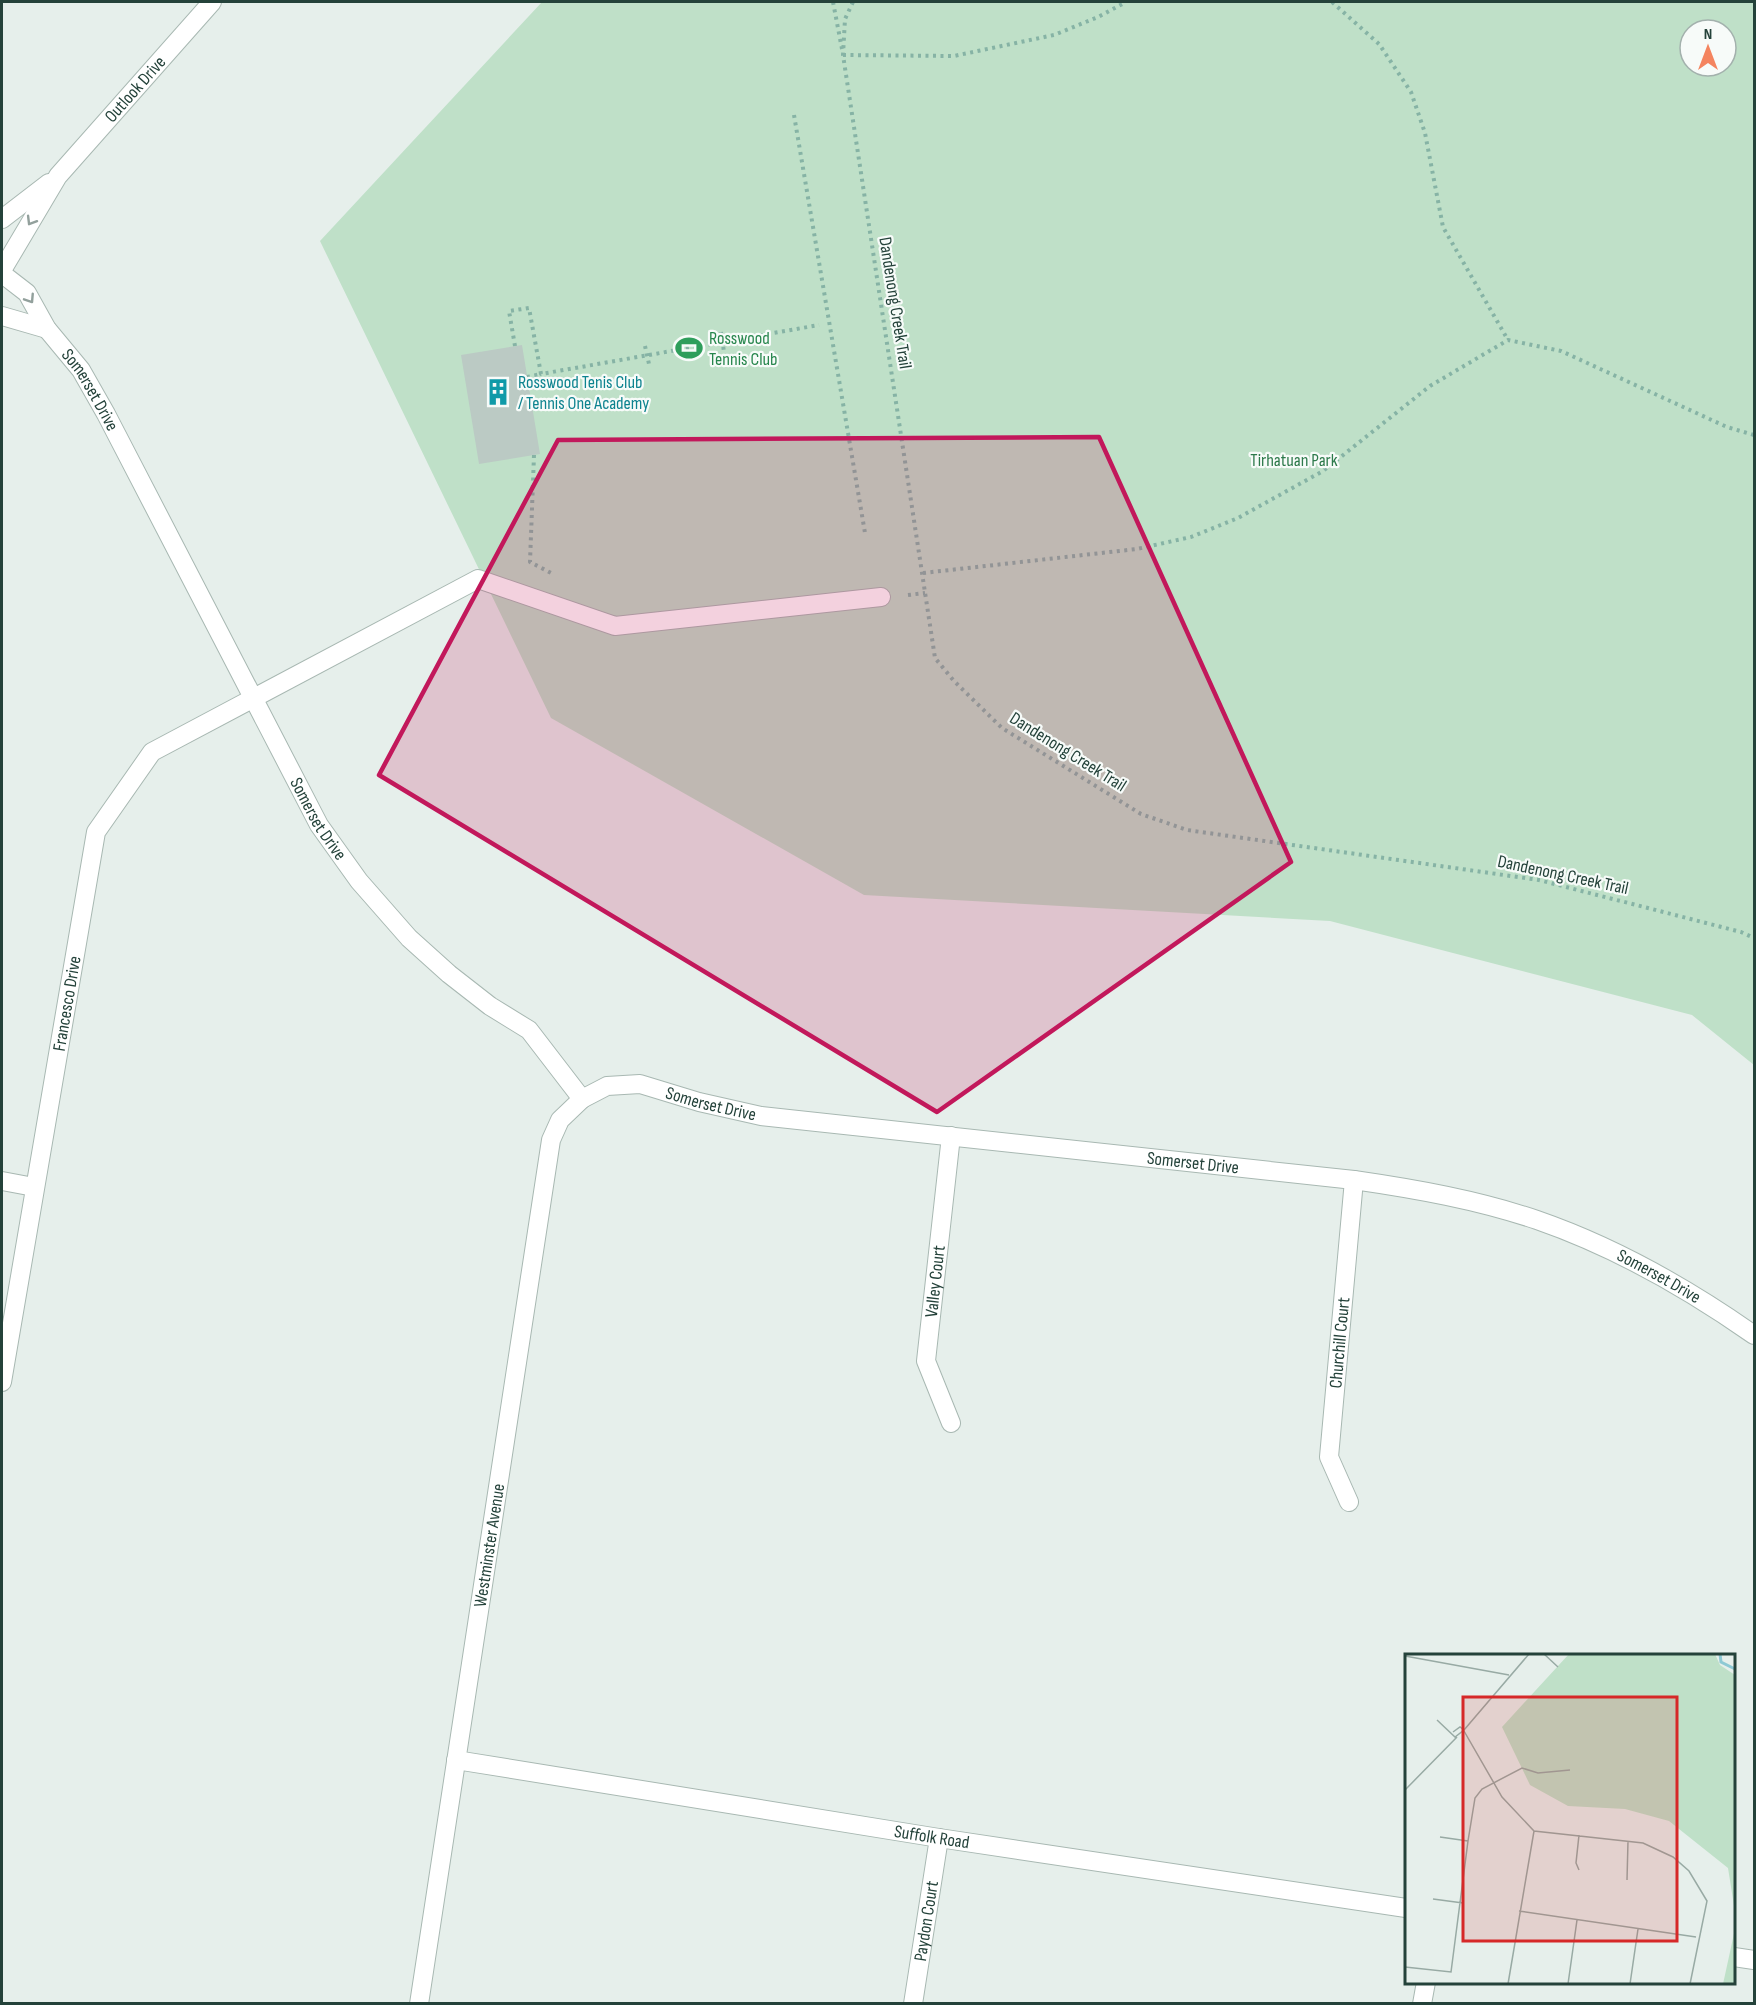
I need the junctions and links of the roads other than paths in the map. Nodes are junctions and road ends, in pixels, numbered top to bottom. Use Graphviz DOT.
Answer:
graph roads {
  1 [pos="212,2"];
  2 [pos="58,176"];
  3 [pos="2,219"];
  4 [pos="3,272"];
  5 [pos="2,316"];
  6 [pos="47,329"];
  7 [pos="881,597"];
  8 [pos="253,700"];
  9 [pos="582,1099"];
  10 [pos="951,1136"];
  11 [pos="1354,1180"];
  12 [pos="2,1181"];
  13 [pos="34,1187"];
  14 [pos="1755,1335"];
  15 [pos="2,1382"];
  16 [pos="951,1423"];
  17 [pos="1349,1502"];
  18 [pos="456,1760"];
  19 [pos="939,1838"];
  20 [pos="1405,1908"];
  21 [pos="1735,1957"];
  22 [pos="1755,1960"];
  23 [pos="1426,1984"];
  24 [pos="419,2004"];
  25 [pos="913,2004"];
  26 [pos="1422,2004"];
  1 -- 2 [label="street, Outlook Drive"];
  2 -- 3 [label="street, Outlook Drive"];
  2 -- 4 [label="street, Outlook Drive, one-way"];
  4 -- 6 [label="street, Somerset Drive, one-way"];
  5 -- 6 [label="street"];
  6 -- 8 [label="street, Somerset Drive"];
  7 -- 8 [label="street, Francesco Drive"];
  8 -- 9 [label="street, Somerset Drive"];
  8 -- 13 [label="street, Francesco Drive"];
  9 -- 10 [label="street, Somerset Drive"];
  9 -- 18 [label="street, Westminster Avenue"];
  10 -- 11 [label="street, Somerset Drive"];
  10 -- 16 [label="street, Valley Court"];
  11 -- 14 [label="street, Somerset Drive"];
  11 -- 17 [label="street, Churchill Court"];
  12 -- 13 [label="street"];
  13 -- 15 [label="street, Francesco Drive"];
  18 -- 19 [label="street, Suffolk Road"];
  18 -- 24 [label="street, Westminster Avenue"];
  19 -- 20 [label="street, Suffolk Road"];
  19 -- 25 [label="street, Paydon Court"];
  21 -- 22 [label="street"];
  23 -- 26 [label="street"];
}
